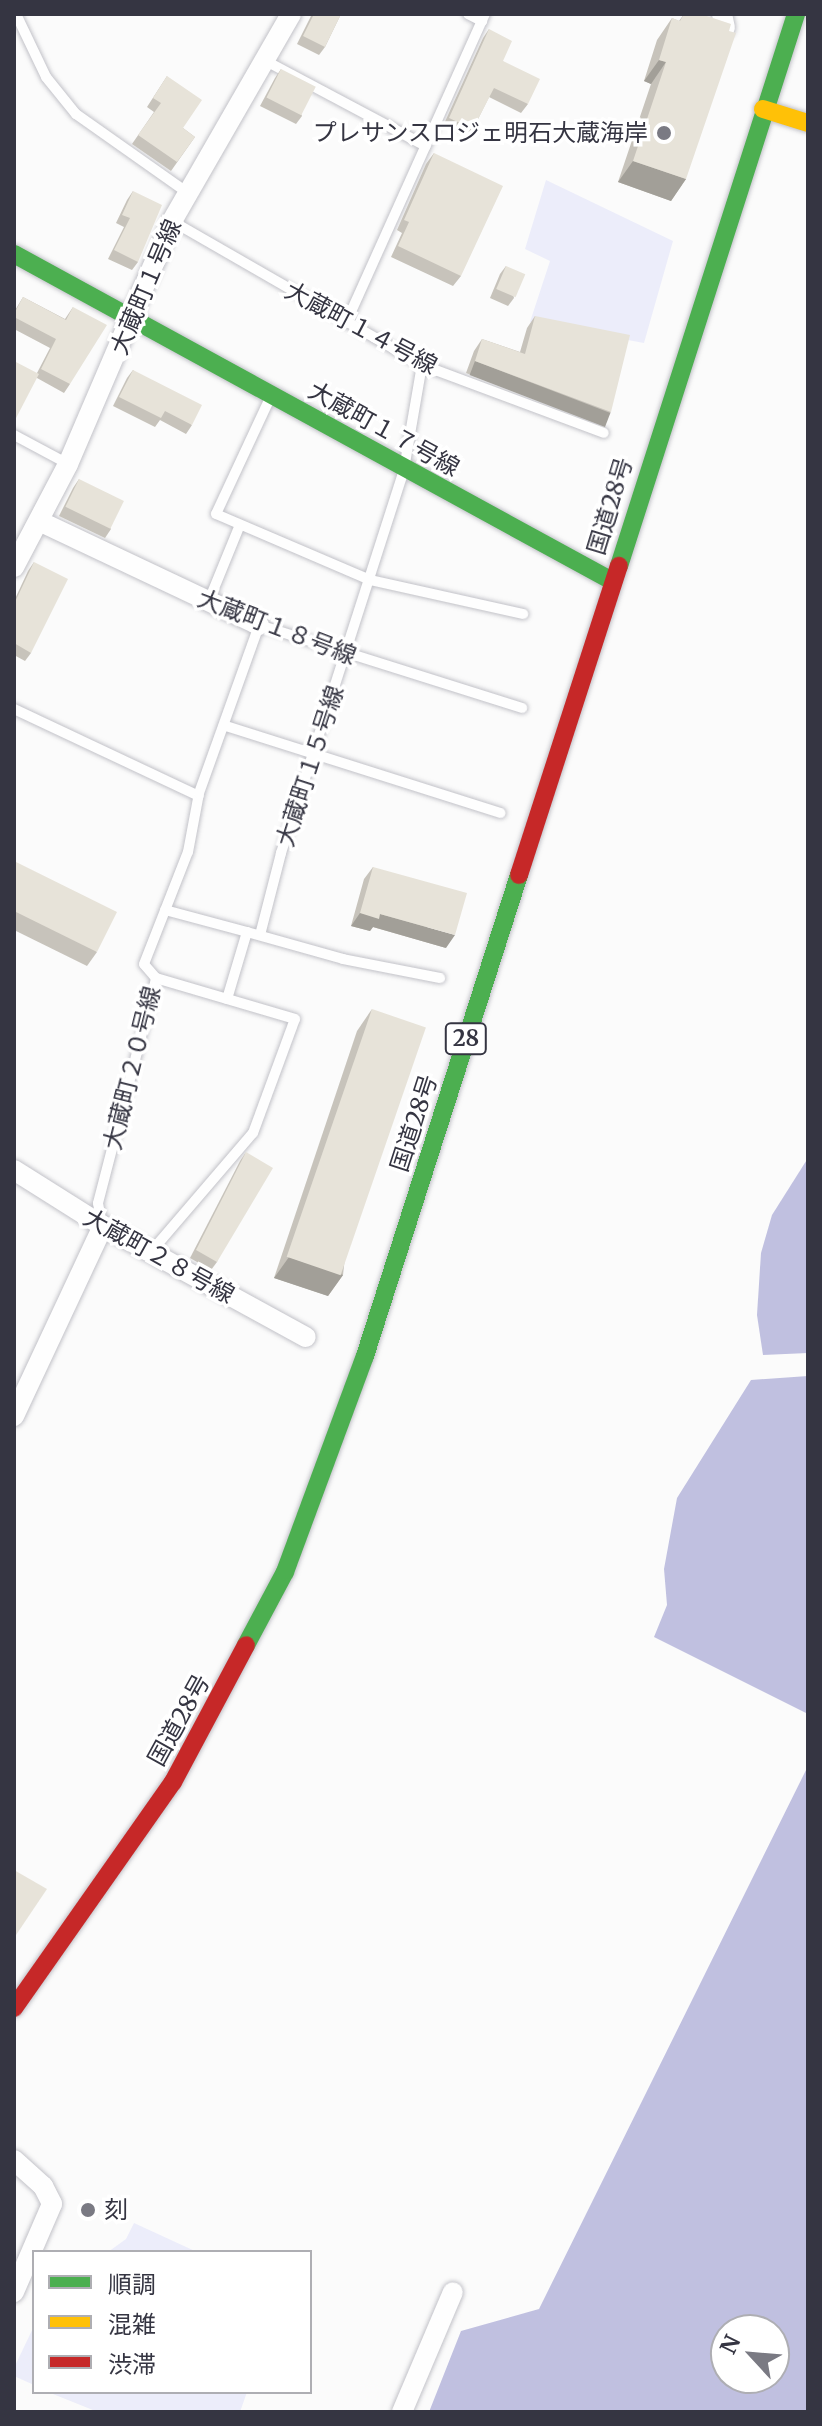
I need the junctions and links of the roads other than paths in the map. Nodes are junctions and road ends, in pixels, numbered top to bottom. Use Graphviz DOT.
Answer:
graph roads {
  1 [pos="16,14"];
  2 [pos="291,14"];
  3 [pos="468,14"];
  4 [pos="796,14"];
  5 [pos="484,17"];
  6 [pos="264,60"];
  7 [pos="763,109"];
  8 [pos="808,123"];
  9 [pos="426,146"];
  10 [pos="188,193"];
  11 [pos="172,221"];
  12 [pos="16,259"];
  13 [pos="133,322"];
  14 [pos="346,323"];
  15 [pos="422,365"];
  16 [pos="272,395"];
  17 [pos="604,433"];
  18 [pos="14,435"];
  19 [pos="68,464"];
  20 [pos="404,469"];
  21 [pos="41,522"];
  22 [pos="239,527"];
  23 [pos="14,567"];
  24 [pos="370,580"];
  25 [pos="612,581"];
  26 [pos="208,603"];
  27 [pos="523,614"];
  28 [pos="259,625"];
  29 [pos="346,655"];
  30 [pos="522,708"];
  31 [pos="14,709"];
  32 [pos="226,726"];
  33 [pos="312,756"];
  34 [pos="199,796"];
  35 [pos="501,813"];
  36 [pos="165,910"];
  37 [pos="247,932"];
  38 [pos="260,935"];
  39 [pos="156,978"];
  40 [pos="440,978"];
  41 [pos="227,999"];
  42 [pos="14,1170"];
  43 [pos="103,1226"];
  44 [pos="150,1253"];
  45 [pos="306,1337"];
  46 [pos="21,1382"];
  47 [pos="14,1416"];
  48 [pos="14,2008"];
  49 [pos="14,2160"];
  50 [pos="32,2250"];
  51 [pos="32,2250"];
  52 [pos="14,2292"];
  53 [pos="453,2292"];
  54 [pos="402,2412"];
  1 -- 10 [label="lane"];
  2 -- 6 [label="street, 大蔵町１号線"];
  3 -- 5 [label="lane"];
  4 -- 7 [label="main road, 国道28号 / 28"];
  5 -- 9 [label="lane"];
  6 -- 9 [label="lane"];
  6 -- 10 [label="street, 大蔵町１号線"];
  7 -- 8 [label="main road"];
  7 -- 25 [label="main road, 国道28号 / 28"];
  9 -- 14 [label="lane"];
  10 -- 11 [label="street, 大蔵町１号線"];
  11 -- 13 [label="street, 大蔵町１号線"];
  11 -- 14 [label="lane, 大蔵町１４号線"];
  12 -- 13 [label="main road, 大蔵町１７号線"];
  13 -- 16 [label="main road, 大蔵町１７号線"];
  13 -- 19 [label="street, 大蔵町１号線"];
  14 -- 15 [label="lane, 大蔵町１４号線"];
  15 -- 17 [label="lane, 大蔵町１４号線"];
  15 -- 20 [label="lane, 大蔵町１５号線"];
  16 -- 20 [label="main road, 大蔵町１７号線"];
  16 -- 22 [label="lane"];
  18 -- 19 [label="lane"];
  19 -- 21 [label="street, 大蔵町１号線"];
  20 -- 24 [label="lane, 大蔵町１５号線"];
  20 -- 25 [label="main road, 大蔵町１７号線"];
  21 -- 23 [label="street, 大蔵町１号線"];
  21 -- 26 [label="street, 大蔵町１８号線"];
  22 -- 24 [label="lane"];
  22 -- 26 [label="lane"];
  24 -- 27 [label="lane"];
  24 -- 29 [label="lane, 大蔵町１５号線"];
  25 -- 48 [label="main road, 国道28号 / 28"];
  26 -- 28 [label="street, 大蔵町１８号線"];
  28 -- 29 [label="lane, 大蔵町１８号線"];
  28 -- 32 [label="lane, 大蔵町２０号線"];
  29 -- 30 [label="lane, 大蔵町１８号線"];
  29 -- 33 [label="lane, 大蔵町１５号線"];
  31 -- 34 [label="lane"];
  32 -- 33 [label="lane"];
  32 -- 34 [label="lane, 大蔵町２０号線"];
  33 -- 35 [label="lane"];
  33 -- 38 [label="lane, 大蔵町１５号線"];
  34 -- 36 [label="lane, 大蔵町２０号線"];
  36 -- 37 [label="lane"];
  36 -- 39 [label="lane, 大蔵町２０号線"];
  37 -- 38 [label="lane"];
  37 -- 41 [label="lane"];
  38 -- 40 [label="lane"];
  39 -- 41 [label="lane"];
  39 -- 43 [label="lane, 大蔵町２０号線"];
  41 -- 44 [label="lane"];
  42 -- 43 [label="street, 大蔵町２８号線"];
  43 -- 44 [label="street, 大蔵町２８号線"];
  43 -- 46 [label="street, 大蔵町２０号線"];
  44 -- 45 [label="street, 大蔵町２８号線"];
  46 -- 47 [label="street, 大蔵町２０号線"];
  49 -- 51 [label="street"];
  50 -- 52 [label="street"];
  53 -- 54 [label="street"];
}
